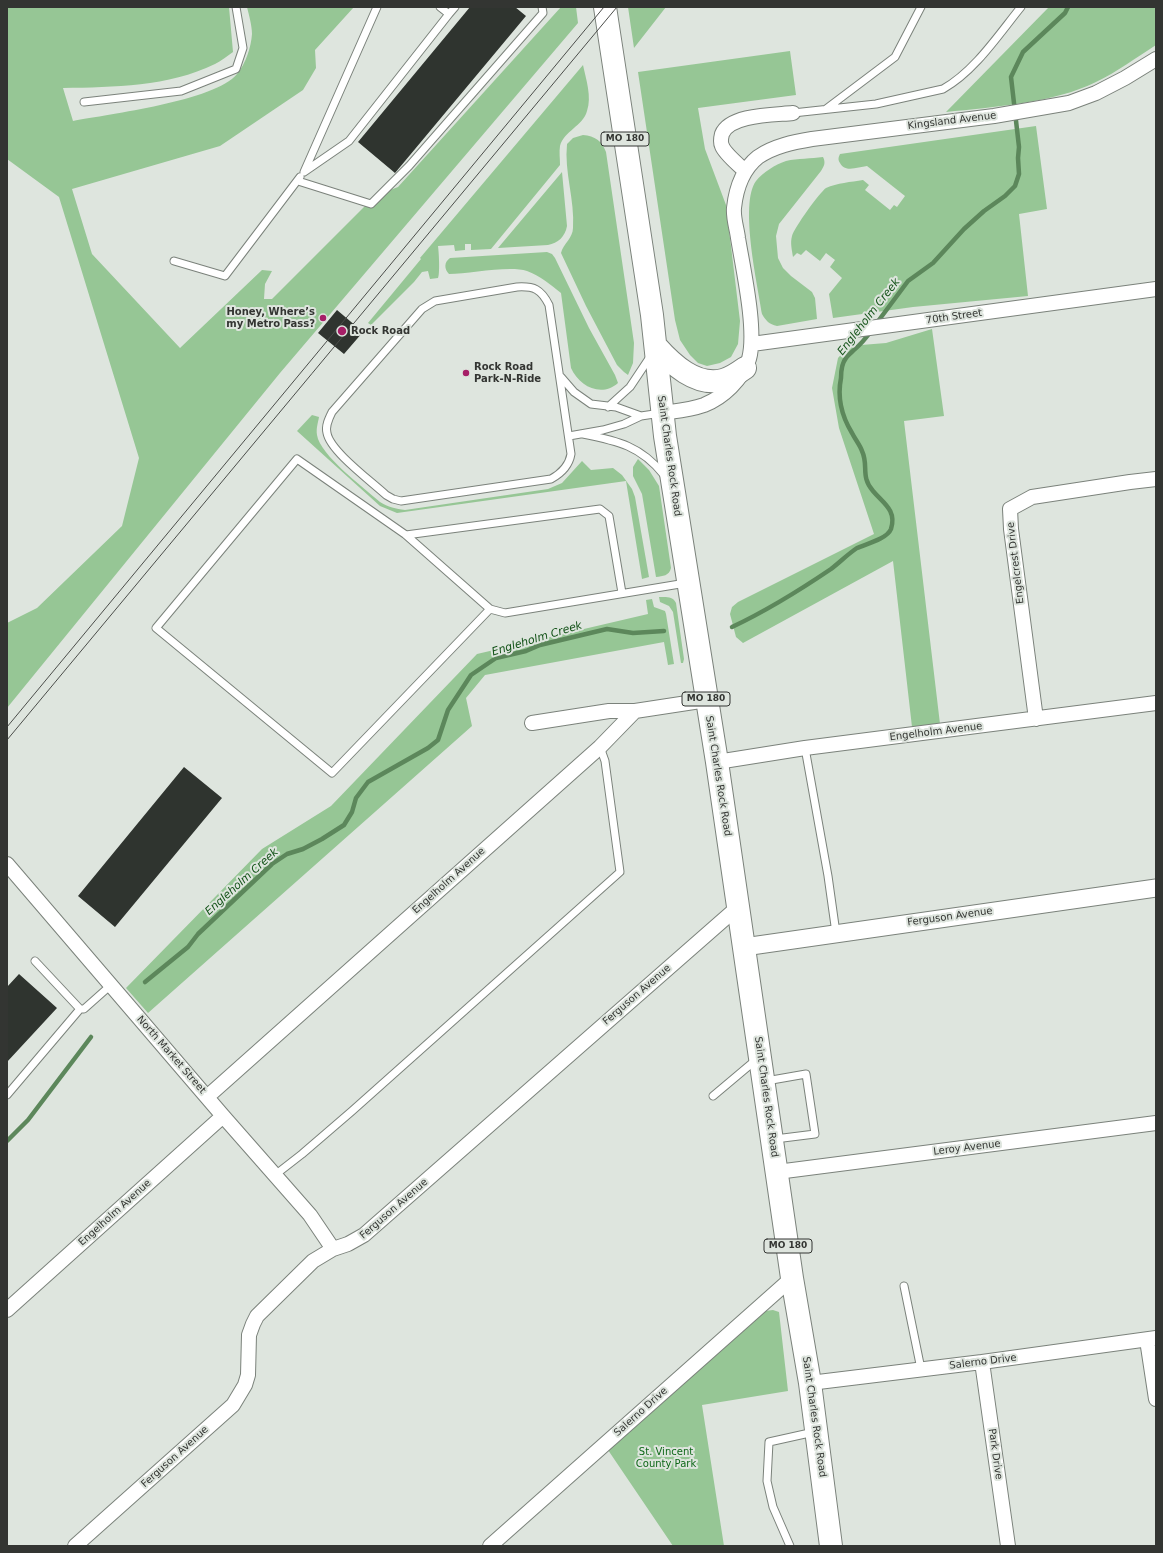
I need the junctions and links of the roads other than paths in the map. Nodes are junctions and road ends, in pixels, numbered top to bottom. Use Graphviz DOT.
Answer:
graph roads {
  1 [pos="236,7"];
  2 [pos="377,7"];
  3 [pos="440,7"];
  4 [pos="455,7"];
  5 [pos="542,7"];
  6 [pos="605,7"];
  7 [pos="921,7"];
  8 [pos="1021,7"];
  9 [pos="449,14"];
  10 [pos="1156,59"];
  11 [pos="84,102"];
  12 [pos="826,109"];
  13 [pos="793,113"];
  14 [pos="745,171"];
  15 [pos="304,172"];
  16 [pos="298,181"];
  17 [pos="174,261"];
  18 [pos="1156,289"];
  19 [pos="752,344"];
  20 [pos="656,346"];
  21 [pos="745,368"];
  22 [pos="560,376"];
  23 [pos="608,407"];
  24 [pos="662,413"];
  25 [pos="641,416"];
  26 [pos="583,434"];
  27 [pos="569,436"];
  28 [pos="1156,479"];
  29 [pos="674,491"];
  30 [pos="406,535"];
  31 [pos="688,583"];
  32 [pos="622,593"];
  33 [pos="490,609"];
  34 [pos="706,700"];
  35 [pos="1156,703"];
  36 [pos="636,711"];
  37 [pos="1036,719"];
  38 [pos="532,723"];
  39 [pos="600,747"];
  40 [pos="805,748"];
  41 [pos="716,762"];
  42 [pos="7,864"];
  43 [pos="1156,888"];
  44 [pos="738,907"];
  45 [pos="836,934"];
  46 [pos="744,947"];
  47 [pos="35,961"];
  48 [pos="111,985"];
  49 [pos="80,1009"];
  50 [pos="760,1056"];
  51 [pos="764,1081"];
  52 [pos="7,1095"];
  53 [pos="713,1096"];
  54 [pos="207,1097"];
  55 [pos="223,1116"];
  56 [pos="1156,1123"];
  57 [pos="772,1140"];
  58 [pos="777,1172"];
  59 [pos="275,1176"];
  60 [pos="332,1249"];
  61 [pos="792,1278"];
  62 [pos="904,1286"];
  63 [pos="7,1310"];
  64 [pos="1152,1339"];
  65 [pos="982,1362"];
  66 [pos="921,1370"];
  67 [pos="810,1383"];
  68 [pos="1156,1399"];
  69 [pos="816,1432"];
  70 [pos="75,1546"];
  71 [pos="490,1546"];
  72 [pos="790,1546"];
  73 [pos="831,1546"];
  74 [pos="1008,1546"];
  1 -- 11 [label="lane"];
  2 -- 15 [label="lane"];
  3 -- 9 [label="lane"];
  4 -- 9 [label="lane"];
  5 -- 16 [label="lane"];
  6 -- 20 [label="main road, Saint Charles Rock Road / MO 180"];
  7 -- 12 [label="lane"];
  8 -- 12 [label="lane"];
  9 -- 15 [label="lane"];
  10 -- 14 [label="street, Kingsland Avenue"];
  12 -- 13 [label="lane"];
  13 -- 14 [label="street"];
  14 -- 19 [label="street, Kingsland Avenue"];
  15 -- 16 [label="lane"];
  16 -- 17 [label="lane"];
  18 -- 19 [label="street, 70th Street"];
  19 -- 21 [label="street, Kingsland Avenue"];
  20 -- 21 [label="main road"];
  20 -- 23 [label="lane"];
  20 -- 24 [label="main road, Saint Charles Rock Road / MO 180"];
  21 -- 24 [label="street, Kingsland Avenue"];
  22 -- 23 [label="lane"];
  22 -- 27 [label="lane"];
  22 -- 27 [label="lane"];
  23 -- 25 [label="lane"];
  24 -- 25 [label="lane"];
  24 -- 29 [label="main road, Saint Charles Rock Road / MO 180"];
  25 -- 26 [label="lane"];
  26 -- 27 [label="lane"];
  26 -- 29 [label="lane"];
  28 -- 37 [label="street, Engelcrest Drive"];
  29 -- 31 [label="main road, Saint Charles Rock Road / MO 180"];
  30 -- 32 [label="lane"];
  30 -- 33 [label="lane"];
  30 -- 33 [label="lane"];
  31 -- 32 [label="lane"];
  31 -- 34 [label="main road, Saint Charles Rock Road / MO 180"];
  32 -- 33 [label="lane"];
  34 -- 36 [label="street"];
  34 -- 41 [label="main road, Saint Charles Rock Road / MO 180"];
  35 -- 37 [label="street, Engelholm Avenue"];
  36 -- 38 [label="street"];
  36 -- 39 [label="street, Engelholm Avenue"];
  37 -- 40 [label="street, Engelholm Avenue"];
  39 -- 54 [label="street, Engelholm Avenue"];
  39 -- 59 [label="lane"];
  40 -- 41 [label="street, Engelholm Avenue"];
  40 -- 45 [label="lane"];
  41 -- 44 [label="main road, Saint Charles Rock Road / MO 180"];
  42 -- 48 [label="street, North Market Street"];
  43 -- 45 [label="street, Ferguson Avenue"];
  44 -- 46 [label="main road, Saint Charles Rock Road / MO 180"];
  44 -- 60 [label="street, Ferguson Avenue"];
  45 -- 46 [label="street, Ferguson Avenue"];
  46 -- 50 [label="main road, Saint Charles Rock Road / MO 180"];
  47 -- 49 [label="lane"];
  48 -- 49 [label="lane"];
  48 -- 54 [label="street, North Market Street"];
  49 -- 52 [label="lane"];
  50 -- 51 [label="main road, Saint Charles Rock Road / MO 180"];
  50 -- 53 [label="lane"];
  51 -- 57 [label="main road, Saint Charles Rock Road / MO 180"];
  51 -- 57 [label="lane"];
  54 -- 55 [label="street, North Market Street"];
  55 -- 59 [label="street, North Market Street"];
  55 -- 63 [label="street, Engelholm Avenue"];
  56 -- 58 [label="street, Leroy Avenue"];
  57 -- 58 [label="main road, Saint Charles Rock Road / MO 180"];
  58 -- 61 [label="main road, Saint Charles Rock Road / MO 180"];
  59 -- 60 [label="street, North Market Street"];
  60 -- 70 [label="street, Ferguson Avenue"];
  61 -- 67 [label="main road, Saint Charles Rock Road / MO 180"];
  61 -- 71 [label="street, Salerno Drive"];
  62 -- 66 [label="lane"];
  64 -- 65 [label="street, Salerno Drive"];
  64 -- 68 [label="street"];
  65 -- 66 [label="street, Salerno Drive"];
  65 -- 74 [label="street, Park Drive"];
  66 -- 67 [label="street, Salerno Drive"];
  67 -- 69 [label="main road, Saint Charles Rock Road / MO 180"];
  69 -- 72 [label="lane"];
  69 -- 73 [label="main road, Saint Charles Rock Road / MO 180"];
}
